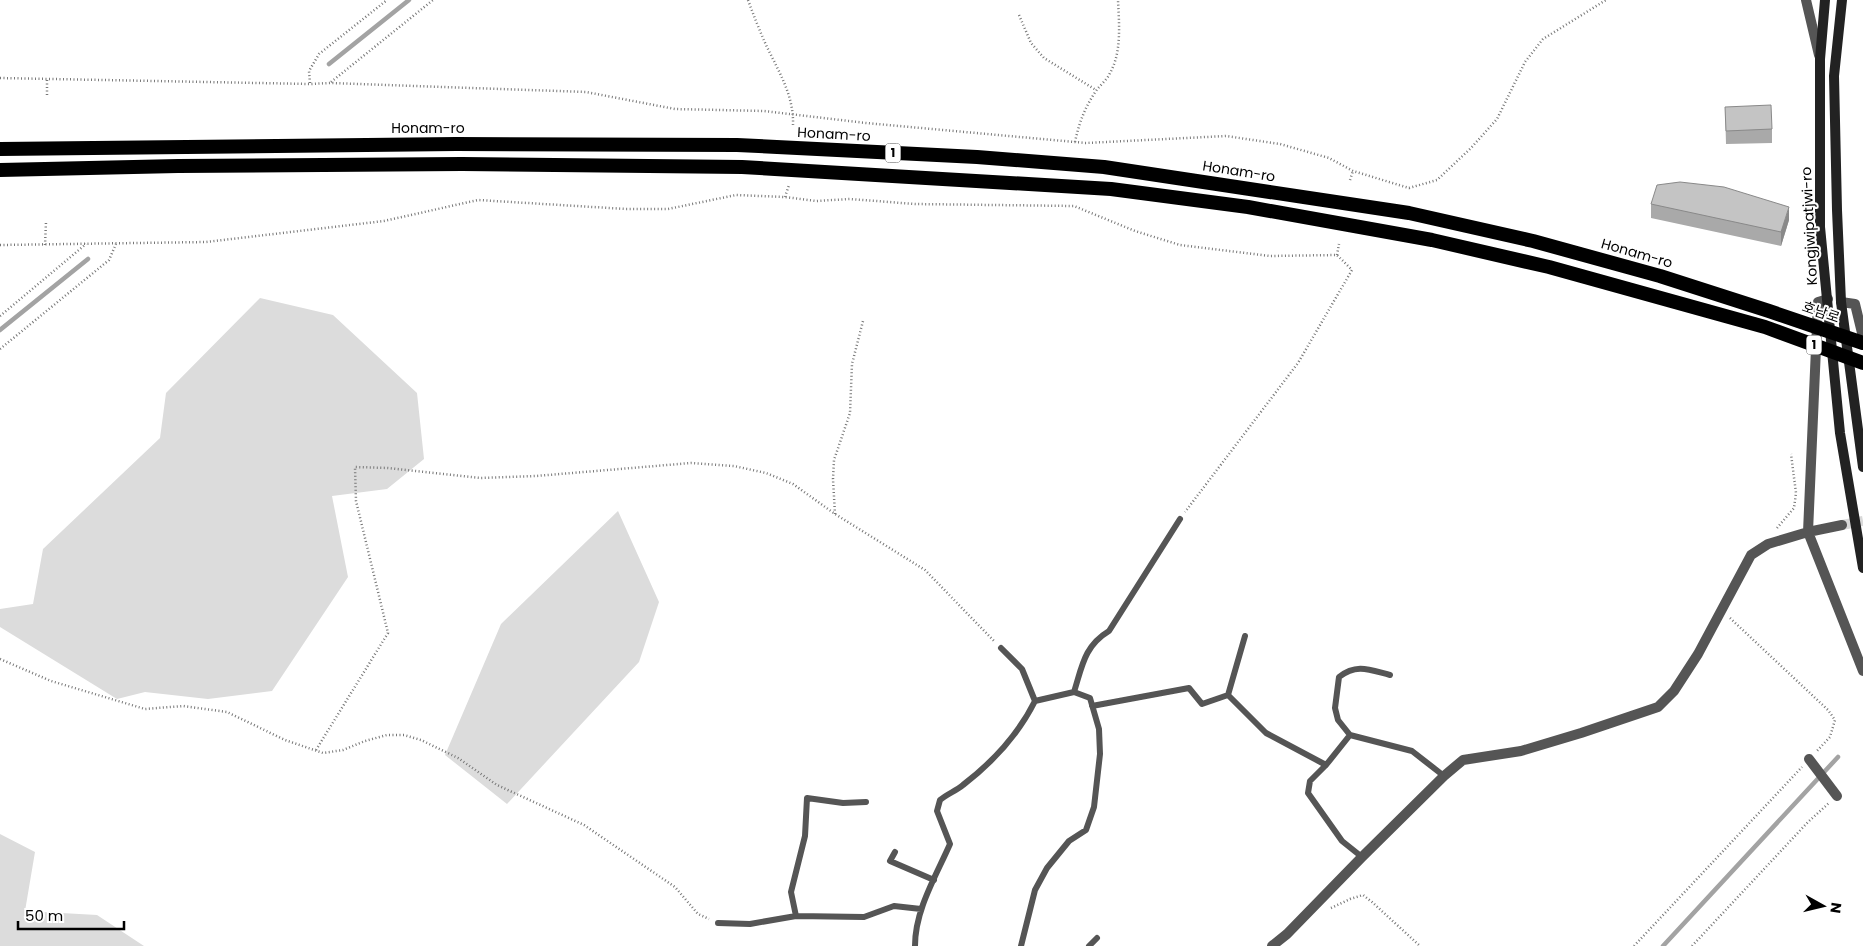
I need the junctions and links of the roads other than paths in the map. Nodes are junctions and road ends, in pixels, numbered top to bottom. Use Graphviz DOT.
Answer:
graph roads {
  1 [pos="1806,0"];
  2 [pos="1825,0"];
  3 [pos="1842,0"];
  4 [pos="1820,59"];
  5 [pos="0,149"];
  6 [pos="0,170"];
  7 [pos="1828,299"];
  8 [pos="1841,302"];
  9 [pos="1769,311"];
  10 [pos="1863,337"];
  11 [pos="1863,343"];
  12 [pos="1863,363"];
  13 [pos="1863,467"];
  14 [pos="1180,519"];
  15 [pos="1842,525"];
  16 [pos="1808,532"];
  17 [pos="1863,568"];
  18 [pos="1245,636"];
  19 [pos="1001,648"];
  20 [pos="1863,671"];
  21 [pos="1390,675"];
  22 [pos="1074,692"];
  23 [pos="1228,696"];
  24 [pos="1035,701"];
  25 [pos="1092,706"];
  26 [pos="1350,735"];
  27 [pos="1811,763"];
  28 [pos="1326,765"];
  29 [pos="1444,776"];
  30 [pos="1837,796"];
  31 [pos="866,802"];
  32 [pos="895,852"];
  33 [pos="1362,856"];
  34 [pos="934,880"];
  35 [pos="921,909"];
  36 [pos="796,916"];
  37 [pos="718,923"];
  38 [pos="1097,938"];
  39 [pos="915,946"];
  40 [pos="1021,946"];
  41 [pos="1089,946"];
  42 [pos="1272,946"];
  1 -- 4 [label="street"];
  2 -- 4 [label="main road, Kongjwipatjwi-ro"];
  3 -- 8 [label="main road, Kongjwipatjwi-ro"];
  4 -- 7 [label="main road, Kongjwipatjwi-ro"];
  5 -- 9 [label="highway, Honam-ro / 1"];
  6 -- 12 [label="highway, 1"];
  7 -- 16 [label="street"];
  7 -- 17 [label="main road, Kongjwipatjwi-ro"];
  8 -- 10 [label="street"];
  8 -- 13 [label="main road, Kongjwipatjwi-ro"];
  9 -- 11 [label="highway, 호남로 / 1"];
  14 -- 22 [label="lane"];
  15 -- 16 [label="street"];
  16 -- 20 [label="street"];
  16 -- 29 [label="street"];
  18 -- 23 [label="lane"];
  19 -- 24 [label="lane"];
  21 -- 26 [label="lane"];
  22 -- 24 [label="lane"];
  22 -- 25 [label="lane"];
  23 -- 25 [label="lane"];
  23 -- 28 [label="lane"];
  24 -- 34 [label="lane"];
  25 -- 40 [label="lane"];
  26 -- 28 [label="lane"];
  26 -- 29 [label="lane"];
  27 -- 30 [label="street"];
  28 -- 33 [label="lane"];
  29 -- 33 [label="street"];
  31 -- 36 [label="lane"];
  32 -- 34 [label="lane"];
  33 -- 42 [label="street"];
  34 -- 35 [label="lane"];
  35 -- 36 [label="lane"];
  35 -- 39 [label="lane"];
  36 -- 37 [label="lane"];
  38 -- 41 [label="lane"];
}
